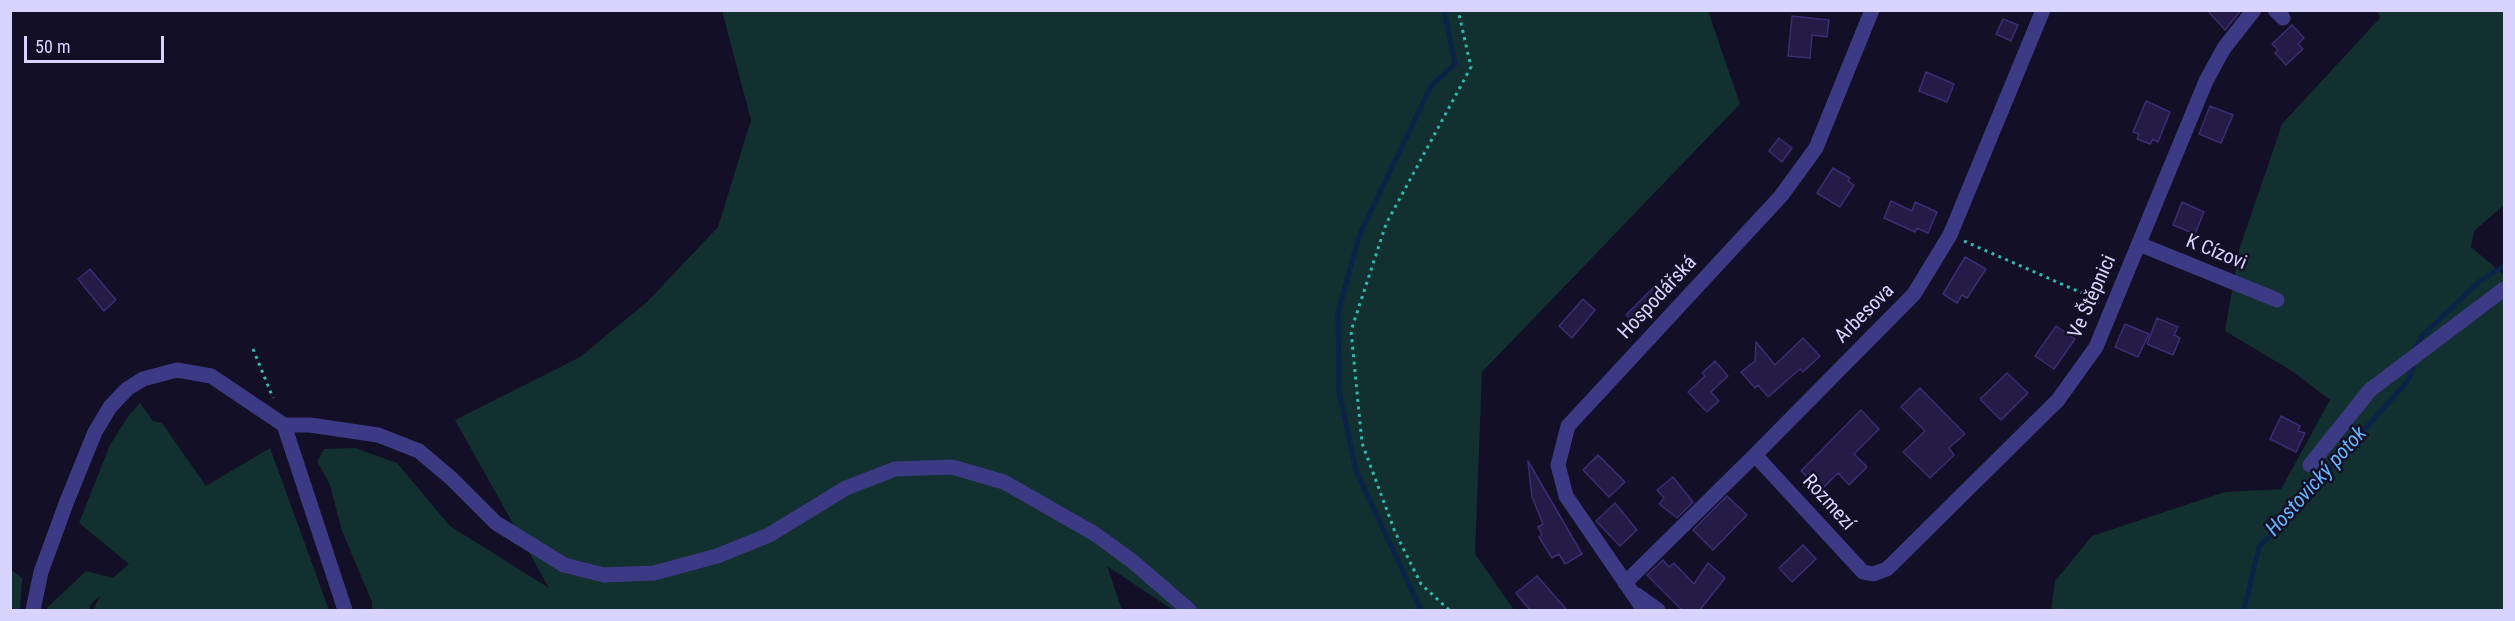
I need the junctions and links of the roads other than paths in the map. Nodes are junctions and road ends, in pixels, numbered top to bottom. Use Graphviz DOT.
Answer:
graph roads {
  1 [pos="1872,10"];
  2 [pos="2043,10"];
  3 [pos="2254,10"];
  4 [pos="2139,244"];
  5 [pos="2505,289"];
  6 [pos="2277,300"];
  7 [pos="284,425"];
  8 [pos="1755,455"];
  9 [pos="2310,465"];
  10 [pos="1873,574"];
  11 [pos="1627,586"];
  12 [pos="33,610"];
  13 [pos="345,610"];
  14 [pos="1189,610"];
  15 [pos="1644,610"];
  16 [pos="1658,610"];
  1 -- 11 [label="street, Hospodářská"];
  2 -- 8 [label="street, Arbesova"];
  3 -- 4 [label="street, Ve Štěpnici"];
  4 -- 6 [label="street, K Cízovi"];
  4 -- 10 [label="street, Ve Štěpnici"];
  5 -- 9 [label="street"];
  7 -- 12 [label="street"];
  7 -- 13 [label="street"];
  7 -- 14 [label="street"];
  8 -- 10 [label="street, Rozmezí"];
  8 -- 11 [label="street, Arbesova"];
  11 -- 15 [label="street, Hospodářská"];
  11 -- 16 [label="street"];
}
